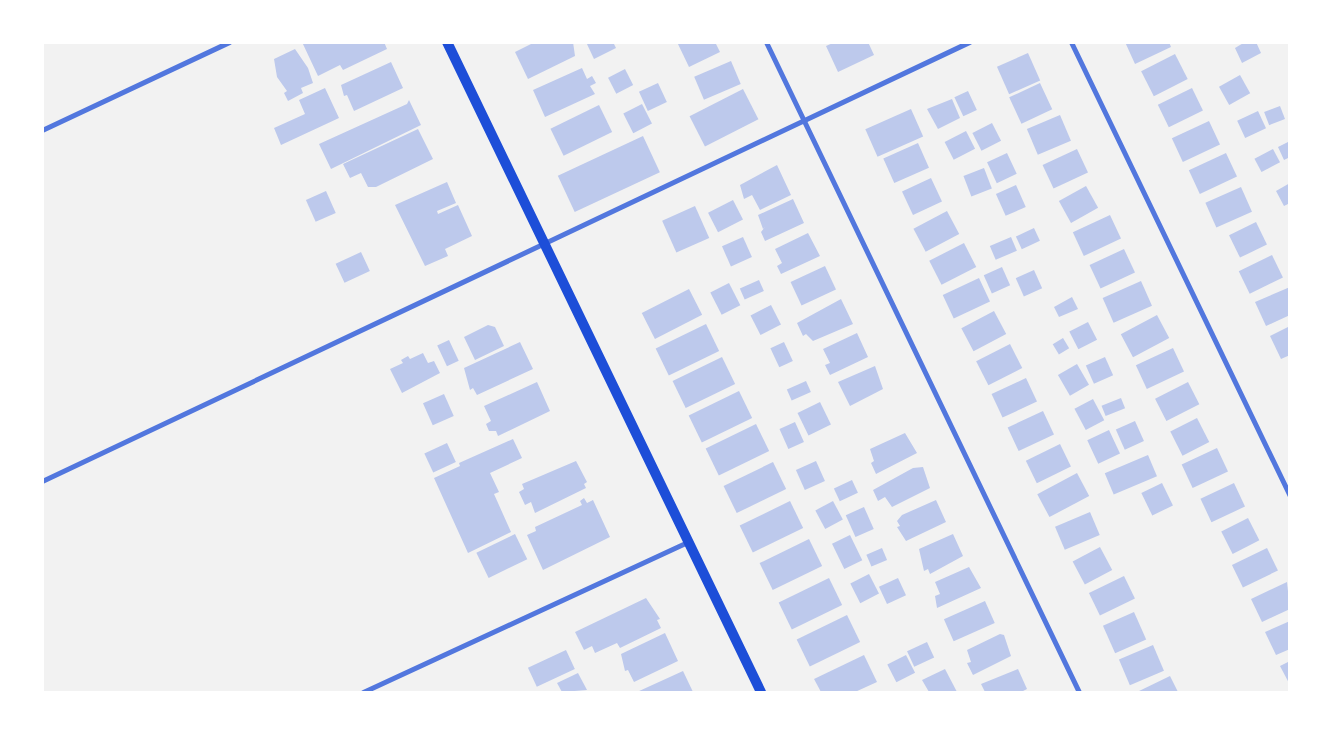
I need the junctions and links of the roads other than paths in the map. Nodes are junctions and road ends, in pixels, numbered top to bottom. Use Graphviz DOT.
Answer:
graph roads {
  1 [pos="229,42"];
  2 [pos="448,42"];
  3 [pos="766,42"];
  4 [pos="969,42"];
  5 [pos="1071,42"];
  6 [pos="804,123"];
  7 [pos="42,130"];
  8 [pos="544,246"];
  9 [pos="42,481"];
  10 [pos="1290,496"];
  11 [pos="688,542"];
  12 [pos="363,692"];
  13 [pos="761,692"];
  14 [pos="1079,692"];
  1 -- 7 [label="street"];
  2 -- 8 [label="main road"];
  3 -- 6 [label="street"];
  4 -- 6 [label="street"];
  5 -- 10 [label="street"];
  6 -- 8 [label="street"];
  6 -- 14 [label="street"];
  8 -- 9 [label="street"];
  8 -- 11 [label="main road"];
  11 -- 12 [label="street"];
  11 -- 13 [label="main road"];
}
